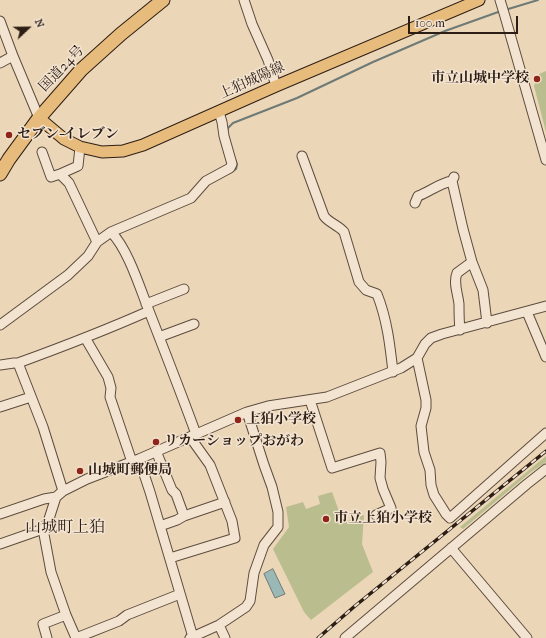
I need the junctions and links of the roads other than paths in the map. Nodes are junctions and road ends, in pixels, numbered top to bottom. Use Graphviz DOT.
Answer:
graph roads {
  1 [pos="163,0"];
  2 [pos="244,0"];
  3 [pos="479,0"];
  4 [pos="502,7"];
  5 [pos="0,22"];
  6 [pos="13,56"];
  7 [pos="0,63"];
  8 [pos="276,86"];
  9 [pos="219,112"];
  10 [pos="38,118"];
  11 [pos="80,147"];
  12 [pos="42,152"];
  13 [pos="302,156"];
  14 [pos="546,160"];
  15 [pos="0,174"];
  16 [pos="60,174"];
  17 [pos="415,203"];
  18 [pos="111,232"];
  19 [pos="97,242"];
  20 [pos="472,262"];
  21 [pos="184,289"];
  22 [pos="546,306"];
  23 [pos="147,307"];
  24 [pos="527,312"];
  25 [pos="487,322"];
  26 [pos="194,324"];
  27 [pos="0,325"];
  28 [pos="460,330"];
  29 [pos="159,337"];
  30 [pos="85,338"];
  31 [pos="546,357"];
  32 [pos="417,358"];
  33 [pos="18,363"];
  34 [pos="0,365"];
  35 [pos="392,372"];
  36 [pos="31,397"];
  37 [pos="310,400"];
  38 [pos="0,406"];
  39 [pos="247,412"];
  40 [pos="546,433"];
  41 [pos="193,435"];
  42 [pos="156,451"];
  43 [pos="135,460"];
  44 [pos="546,469"];
  45 [pos="59,494"];
  46 [pos="225,502"];
  47 [pos="0,514"];
  48 [pos="376,515"];
  49 [pos="184,516"];
  50 [pos="160,526"];
  51 [pos="43,529"];
  52 [pos="0,544"];
  53 [pos="451,548"];
  54 [pos="170,558"];
  55 [pos="180,594"];
  56 [pos="66,615"];
  57 [pos="219,625"];
  58 [pos="192,637"];
  59 [pos="47,638"];
  60 [pos="76,638"];
  61 [pos="225,638"];
  62 [pos="345,638"];
  63 [pos="527,638"];
  1 -- 10 [label="highway, 国道24号"];
  2 -- 8 [label="street"];
  3 -- 8 [label="main road, 上狛城陽線"];
  4 -- 14 [label="street"];
  5 -- 6 [label="street"];
  6 -- 7 [label="street"];
  6 -- 10 [label="street"];
  8 -- 9 [label="main road, 上狛城陽線"];
  9 -- 11 [label="main road, 上狛城陽線"];
  9 -- 18 [label="street"];
  10 -- 11 [label="main road, 上狛城陽線"];
  10 -- 15 [label="highway, 国道24号"];
  11 -- 16 [label="street"];
  12 -- 16 [label="street"];
  13 -- 35 [label="street"];
  16 -- 19 [label="street"];
  17 -- 20 [label="street"];
  18 -- 19 [label="street"];
  18 -- 23 [label="street"];
  19 -- 27 [label="street"];
  20 -- 25 [label="street"];
  20 -- 28 [label="street"];
  21 -- 23 [label="street"];
  22 -- 24 [label="street"];
  23 -- 29 [label="street"];
  23 -- 30 [label="street"];
  24 -- 25 [label="street"];
  24 -- 31 [label="street"];
  25 -- 28 [label="street"];
  26 -- 29 [label="street"];
  28 -- 32 [label="street"];
  29 -- 41 [label="street"];
  30 -- 33 [label="street"];
  30 -- 43 [label="street"];
  32 -- 35 [label="street"];
  32 -- 40 [label="street"];
  33 -- 34 [label="street"];
  33 -- 36 [label="street"];
  35 -- 37 [label="street"];
  36 -- 38 [label="street"];
  36 -- 45 [label="street"];
  37 -- 39 [label="street"];
  37 -- 48 [label="street"];
  39 -- 41 [label="street"];
  39 -- 57 [label="street"];
  41 -- 42 [label="street"];
  41 -- 46 [label="street"];
  42 -- 43 [label="street"];
  42 -- 49 [label="street"];
  43 -- 45 [label="street"];
  43 -- 50 [label="street"];
  44 -- 53 [label="street"];
  45 -- 47 [label="street"];
  45 -- 51 [label="street"];
  46 -- 49 [label="street"];
  46 -- 54 [label="street"];
  49 -- 50 [label="street"];
  50 -- 54 [label="street"];
  51 -- 52 [label="street"];
  51 -- 56 [label="street"];
  53 -- 62 [label="street"];
  53 -- 63 [label="street"];
  54 -- 55 [label="street"];
  55 -- 58 [label="street"];
  55 -- 60 [label="street"];
  56 -- 59 [label="street"];
  56 -- 60 [label="street"];
  57 -- 58 [label="street"];
  57 -- 61 [label="street"];
}
